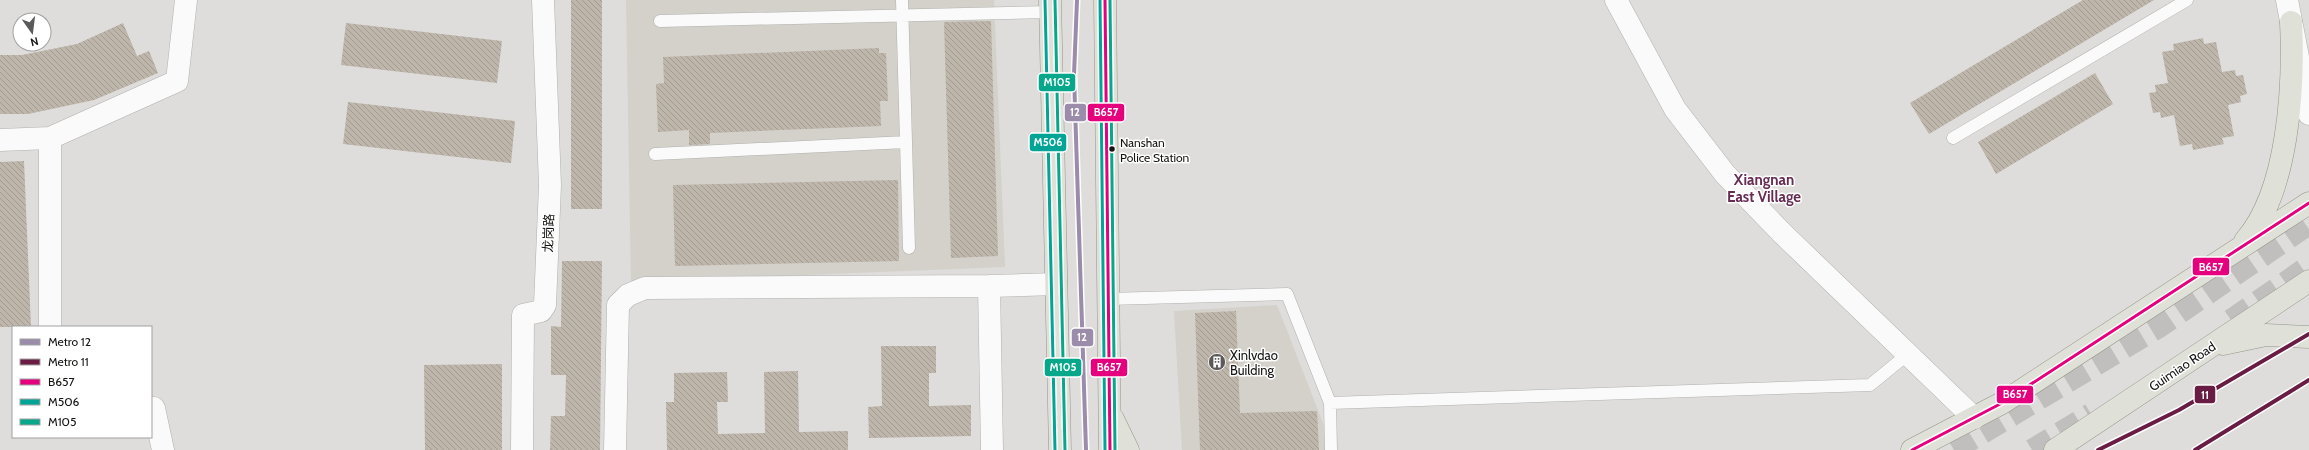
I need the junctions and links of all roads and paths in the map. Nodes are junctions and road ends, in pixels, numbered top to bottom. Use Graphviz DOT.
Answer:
graph roads {
  1 [pos="186,0"];
  2 [pos="543,0"];
  3 [pos="902,0"];
  4 [pos="1105,0"];
  5 [pos="1616,0"];
  6 [pos="2187,0"];
  7 [pos="2287,0"];
  8 [pos="1050,6"];
  9 [pos="902,14"];
  10 [pos="660,21"];
  11 [pos="2291,22"];
  12 [pos="2309,114"];
  13 [pos="50,138"];
  14 [pos="1953,138"];
  15 [pos="0,140"];
  16 [pos="906,142"];
  17 [pos="655,154"];
  18 [pos="2309,203"];
  19 [pos="909,248"];
  20 [pos="2236,252"];
  21 [pos="2309,281"];
  22 [pos="1056,284"];
  23 [pos="989,286"];
  24 [pos="1108,299"];
  25 [pos="50,326"];
  26 [pos="2309,337"];
  27 [pos="2202,352"];
  28 [pos="1908,354"];
  29 [pos="1330,403"];
  30 [pos="152,408"];
  31 [pos="1109,410"];
  32 [pos="1059,416"];
  33 [pos="1974,418"];
  34 [pos="163,450"];
  35 [pos="522,450"];
  36 [pos="615,450"];
  37 [pos="992,450"];
  38 [pos="1046,450"];
  39 [pos="1060,450"];
  40 [pos="1110,450"];
  41 [pos="1128,450"];
  42 [pos="1331,450"];
  43 [pos="1912,450"];
  44 [pos="2055,450"];
  1 -- 13 [label="street"];
  2 -- 35 [label="street, 龙岗路"];
  3 -- 9 [label="lane"];
  4 -- 24 [label="main road"];
  5 -- 28 [label="street"];
  6 -- 14 [label="lane"];
  7 -- 11 [label="street"];
  8 -- 9 [label="lane"];
  8 -- 22 [label="main road"];
  9 -- 10 [label="lane"];
  9 -- 16 [label="lane"];
  11 -- 12 [label="street"];
  11 -- 20 [label="main road"];
  13 -- 15 [label="street"];
  13 -- 25 [label="street"];
  16 -- 17 [label="lane"];
  16 -- 19 [label="lane"];
  18 -- 20 [label="main road"];
  20 -- 33 [label="main road"];
  21 -- 27 [label="main road, Guimiao Road"];
  22 -- 23 [label="street"];
  22 -- 32 [label="main road"];
  23 -- 36 [label="street"];
  23 -- 37 [label="street"];
  24 -- 29 [label="lane"];
  24 -- 31 [label="main road"];
  26 -- 27 [label="main road"];
  27 -- 44 [label="main road, Guimiao Road"];
  28 -- 29 [label="lane"];
  28 -- 33 [label="street"];
  29 -- 42 [label="lane"];
  30 -- 34 [label="street"];
  31 -- 40 [label="main road"];
  31 -- 41 [label="main road"];
  32 -- 38 [label="main road"];
  32 -- 39 [label="main road"];
  33 -- 43 [label="main road"];
}
